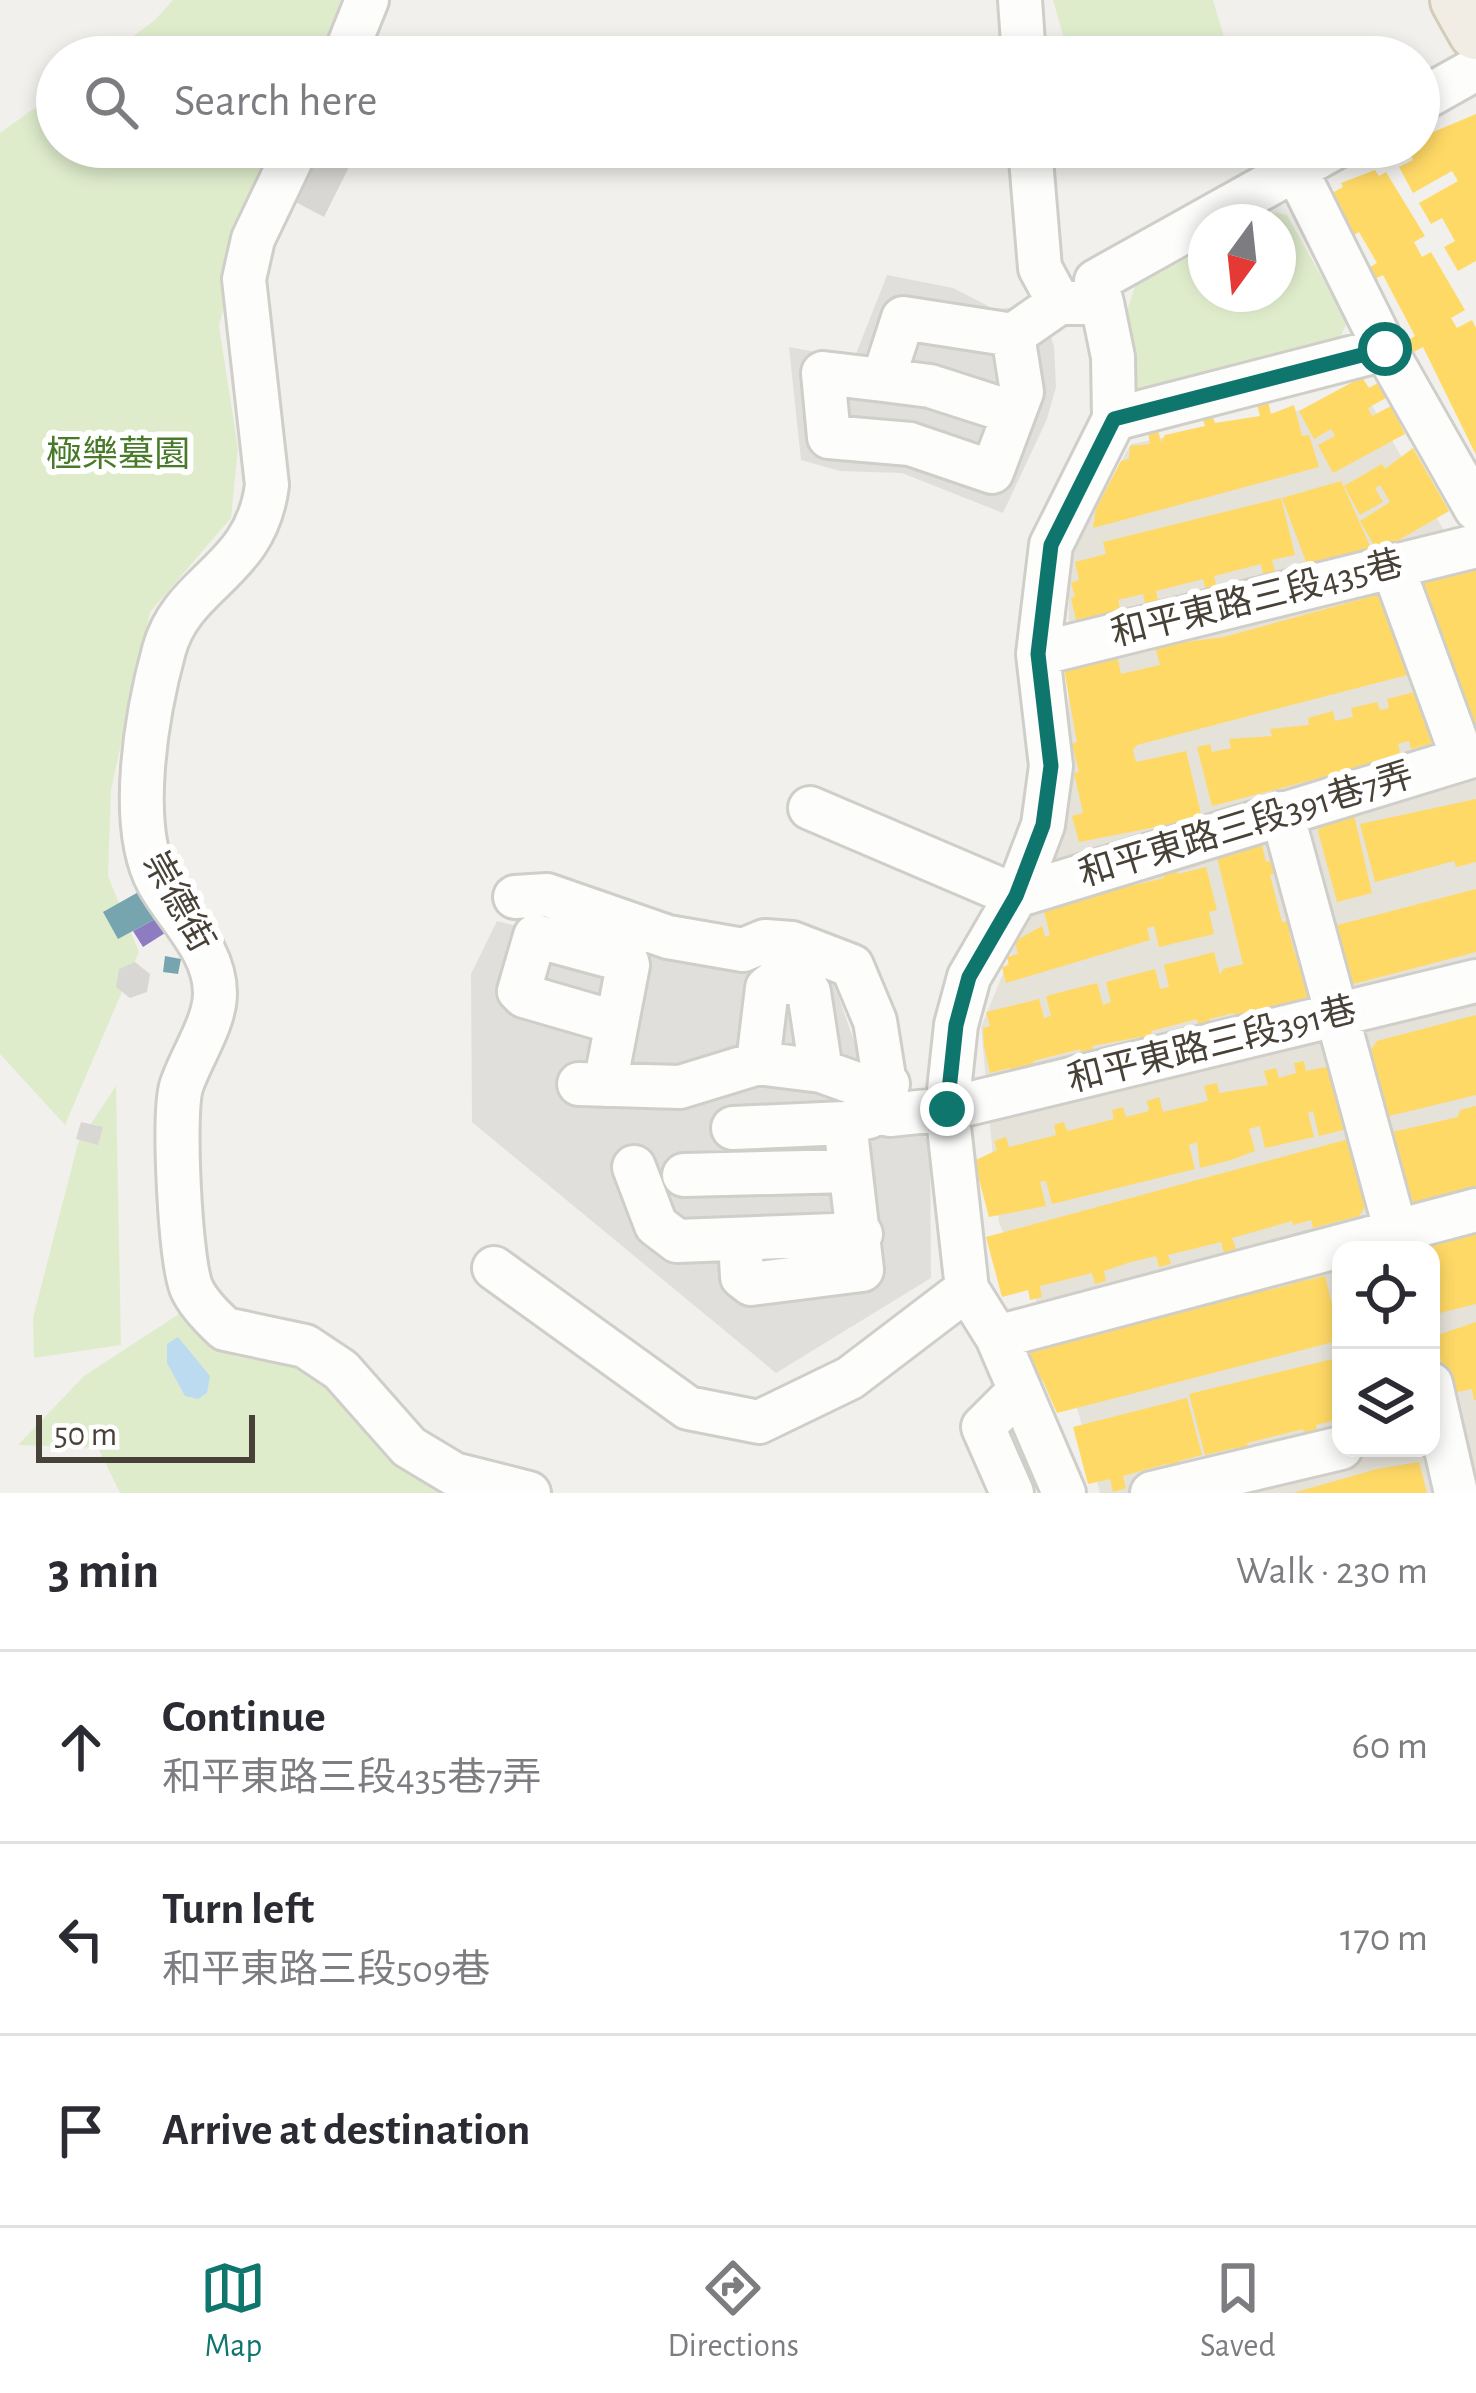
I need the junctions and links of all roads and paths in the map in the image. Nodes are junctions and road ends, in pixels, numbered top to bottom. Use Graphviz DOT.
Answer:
graph roads {
  1 [pos="368,0"];
  2 [pos="1020,0"];
  3 [pos="1458,0"];
  4 [pos="1476,32"];
  5 [pos="353,36"];
  6 [pos="1023,36"];
  7 [pos="1476,69"];
  8 [pos="1440,89"];
  9 [pos="287,168"];
  10 [pos="1032,168"];
  11 [pos="1299,168"];
  12 [pos="1296,170"];
  13 [pos="1059,303"];
  14 [pos="1102,303"];
  15 [pos="1013,334"];
  16 [pos="1385,349"];
  17 [pos="883,380"];
  18 [pos="1014,413"];
  19 [pos="1114,419"];
  20 [pos="1476,509"];
  21 [pos="1476,546"];
  22 [pos="1392,566"];
  23 [pos="1038,654"];
  24 [pos="1470,757"];
  25 [pos="810,808"];
  26 [pos="1282,813"];
  27 [pos="1016,896"];
  28 [pos="515,898"];
  29 [pos="1476,981"];
  30 [pos="1333,1016"];
  31 [pos="616,1023"];
  32 [pos="758,1063"];
  33 [pos="821,1072"];
  34 [pos="889,1099"];
  35 [pos="947,1109"];
  36 [pos="845,1123"];
  37 [pos="734,1128"];
  38 [pos="634,1167"];
  39 [pos="850,1171"];
  40 [pos="684,1175"];
  41 [pos="1476,1210"];
  42 [pos="1399,1240"];
  43 [pos="494,1268"];
  44 [pos="967,1289"];
  45 [pos="997,1336"];
  46 [pos="1020,1390"];
  47 [pos="1444,1412"];
  48 [pos="1332,1450"];
  49 [pos="529,1493"];
  50 [pos="1012,1493"];
  51 [pos="1064,1493"];
  52 [pos="1152,1493"];
  53 [pos="1456,1493"];
  1 -- 5 [label="street"];
  2 -- 6 [label="street"];
  3 -- 4 [label="main road"];
  7 -- 8 [label="street"];
  9 -- 49 [label="street, 崇德街"];
  10 -- 13 [label="street"];
  11 -- 12 [label="street"];
  12 -- 14 [label="street"];
  12 -- 16 [label="street"];
  13 -- 14 [label="street"];
  13 -- 15 [label="street"];
  14 -- 19 [label="street"];
  15 -- 17 [label="street"];
  15 -- 18 [label="street"];
  16 -- 19 [label="street"];
  16 -- 20 [label="street"];
  17 -- 18 [label="street"];
  17 -- 18 [label="street"];
  19 -- 23 [label="street"];
  21 -- 22 [label="street, 和平東路三段435巷"];
  22 -- 23 [label="street, 和平東路三段435巷"];
  22 -- 24 [label="street"];
  23 -- 27 [label="street"];
  24 -- 26 [label="street, 和平東路三段391巷7弄"];
  25 -- 27 [label="street"];
  26 -- 27 [label="street, 和平東路三段391巷7弄"];
  26 -- 30 [label="street"];
  27 -- 35 [label="street"];
  28 -- 34 [label="street"];
  29 -- 30 [label="street, 和平東路三段391巷"];
  30 -- 35 [label="street, 和平東路三段391巷"];
  30 -- 42 [label="street"];
  31 -- 32 [label="street"];
  32 -- 33 [label="street"];
  32 -- 33 [label="street"];
  33 -- 34 [label="street"];
  34 -- 35 [label="street, 和平東路三段391巷"];
  34 -- 36 [label="street"];
  35 -- 44 [label="street"];
  36 -- 37 [label="street"];
  36 -- 39 [label="street"];
  38 -- 39 [label="street"];
  39 -- 40 [label="street"];
  41 -- 42 [label="street"];
  42 -- 45 [label="street"];
  43 -- 44 [label="street"];
  44 -- 45 [label="street"];
  45 -- 46 [label="street"];
  46 -- 50 [label="street"];
  46 -- 51 [label="street"];
  47 -- 53 [label="street"];
  48 -- 52 [label="street"];
}
